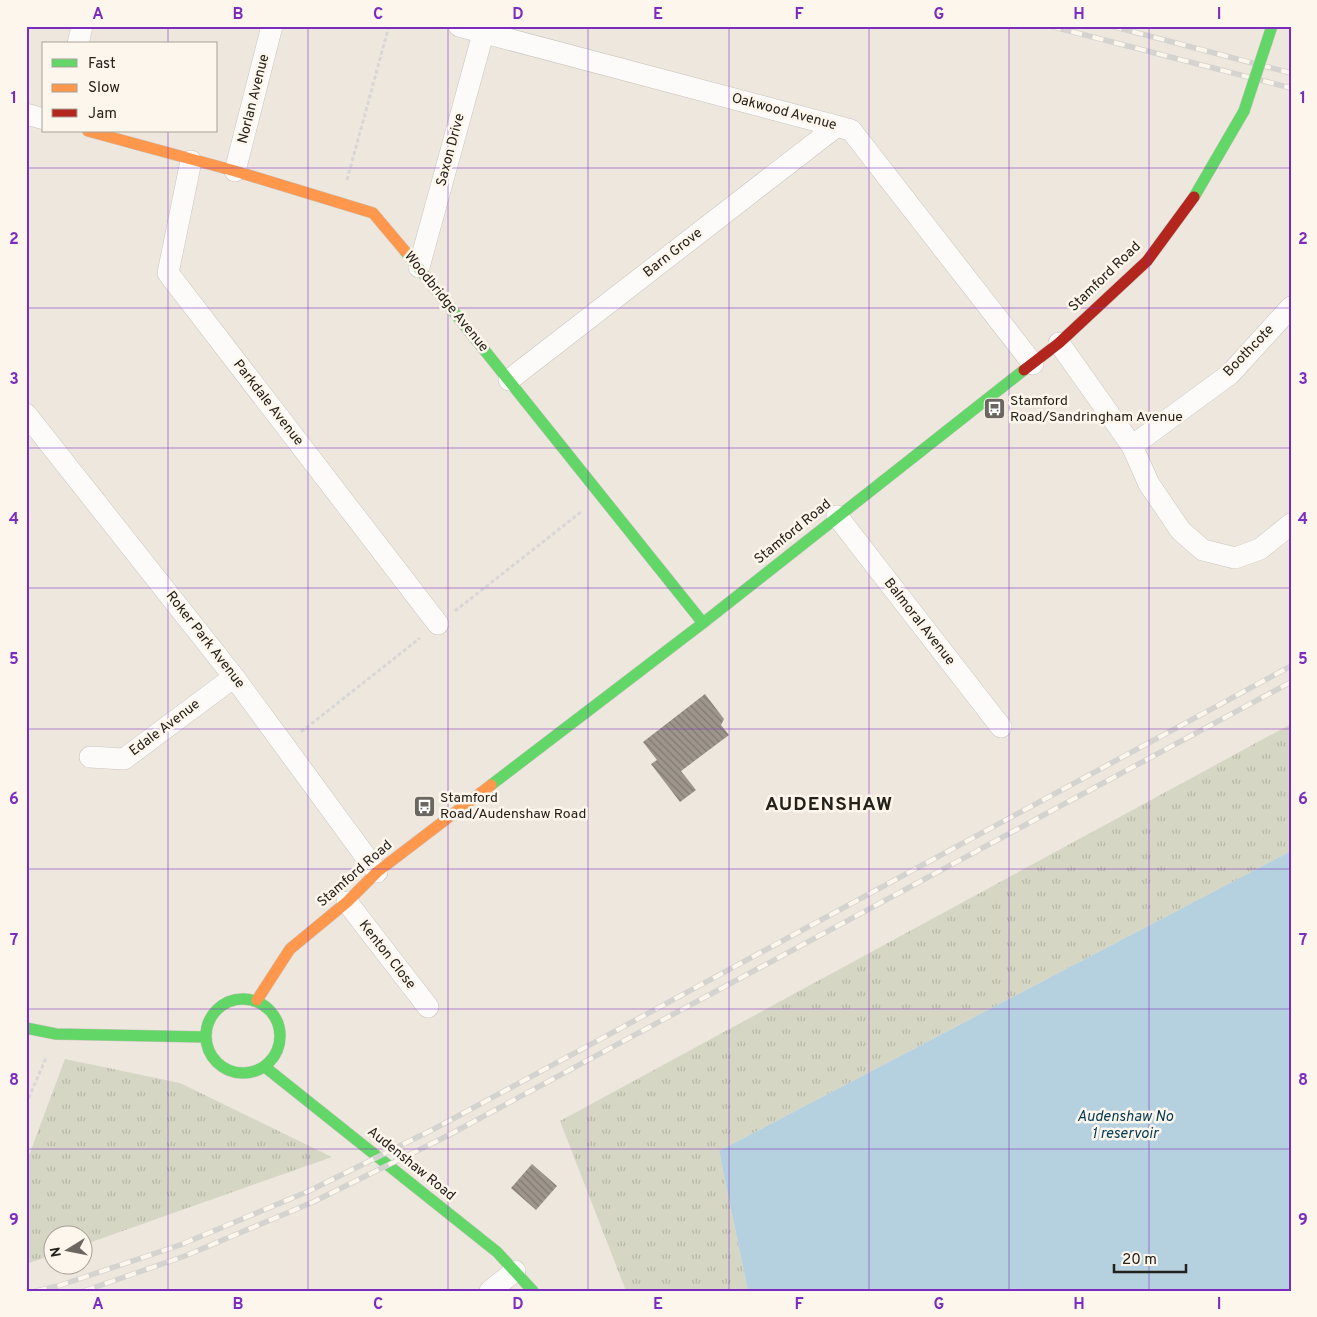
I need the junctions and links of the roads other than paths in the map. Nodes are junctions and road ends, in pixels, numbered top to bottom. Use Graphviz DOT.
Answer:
graph roads {
  1 [pos="82,26"];
  2 [pos="272,26"];
  3 [pos="459,26"];
  4 [pos="1272,26"];
  5 [pos="483,34"];
  6 [pos="78,42"];
  7 [pos="26,114"];
  8 [pos="42,118"];
  9 [pos="837,126"];
  10 [pos="92,132"];
  11 [pos="191,160"];
  12 [pos="235,171"];
  13 [pos="419,267"];
  14 [pos="1291,307"];
  15 [pos="1059,343"];
  16 [pos="1033,364"];
  17 [pos="509,380"];
  18 [pos="26,414"];
  19 [pos="1132,446"];
  20 [pos="836,516"];
  21 [pos="1291,524"];
  22 [pos="703,623"];
  23 [pos="438,624"];
  24 [pos="234,677"];
  25 [pos="1001,727"];
  26 [pos="90,757"];
  27 [pos="377,872"];
  28 [pos="347,902"];
  29 [pos="257,1000"];
  30 [pos="428,1007"];
  31 [pos="26,1028"];
  32 [pos="204,1037"];
  33 [pos="265,1067"];
  34 [pos="515,1272"];
  35 [pos="490,1291"];
  36 [pos="533,1291"];
  1 -- 6 [label="street"];
  2 -- 12 [label="street, Norlan Avenue"];
  3 -- 5 [label="street, Oakwood Avenue"];
  4 -- 15 [label="street, Stamford Road, bridge"];
  5 -- 9 [label="street, Oakwood Avenue"];
  5 -- 13 [label="street, Saxon Drive"];
  7 -- 8 [label="street"];
  9 -- 16 [label="street, Oakwood Avenue"];
  9 -- 17 [label="street, Barn Grove"];
  10 -- 11 [label="street, Woodbridge Avenue"];
  11 -- 12 [label="street, Woodbridge Avenue"];
  11 -- 23 [label="street, Parkdale Avenue"];
  12 -- 13 [label="street, Woodbridge Avenue"];
  13 -- 17 [label="street, Woodbridge Avenue"];
  14 -- 19 [label="street, Boothcote"];
  15 -- 16 [label="street, Stamford Road"];
  15 -- 19 [label="street"];
  16 -- 20 [label="street, Stamford Road"];
  17 -- 22 [label="street, Woodbridge Avenue"];
  18 -- 24 [label="street, Roker Park Avenue"];
  19 -- 21 [label="street"];
  20 -- 22 [label="street, Stamford Road"];
  20 -- 25 [label="street, Balmoral Avenue"];
  22 -- 27 [label="street, Stamford Road"];
  24 -- 26 [label="street, Edale Avenue"];
  24 -- 27 [label="street, Roker Park Avenue"];
  27 -- 28 [label="street, Stamford Road"];
  28 -- 29 [label="street, Stamford Road"];
  28 -- 30 [label="street, Kenton Close"];
  29 -- 32 [label="street"];
  29 -- 33 [label="street"];
  31 -- 32 [label="street"];
  32 -- 33 [label="street"];
  33 -- 34 [label="street, Audenshaw Road"];
  34 -- 35 [label="street"];
  34 -- 36 [label="street, Audenshaw Road"];
}
